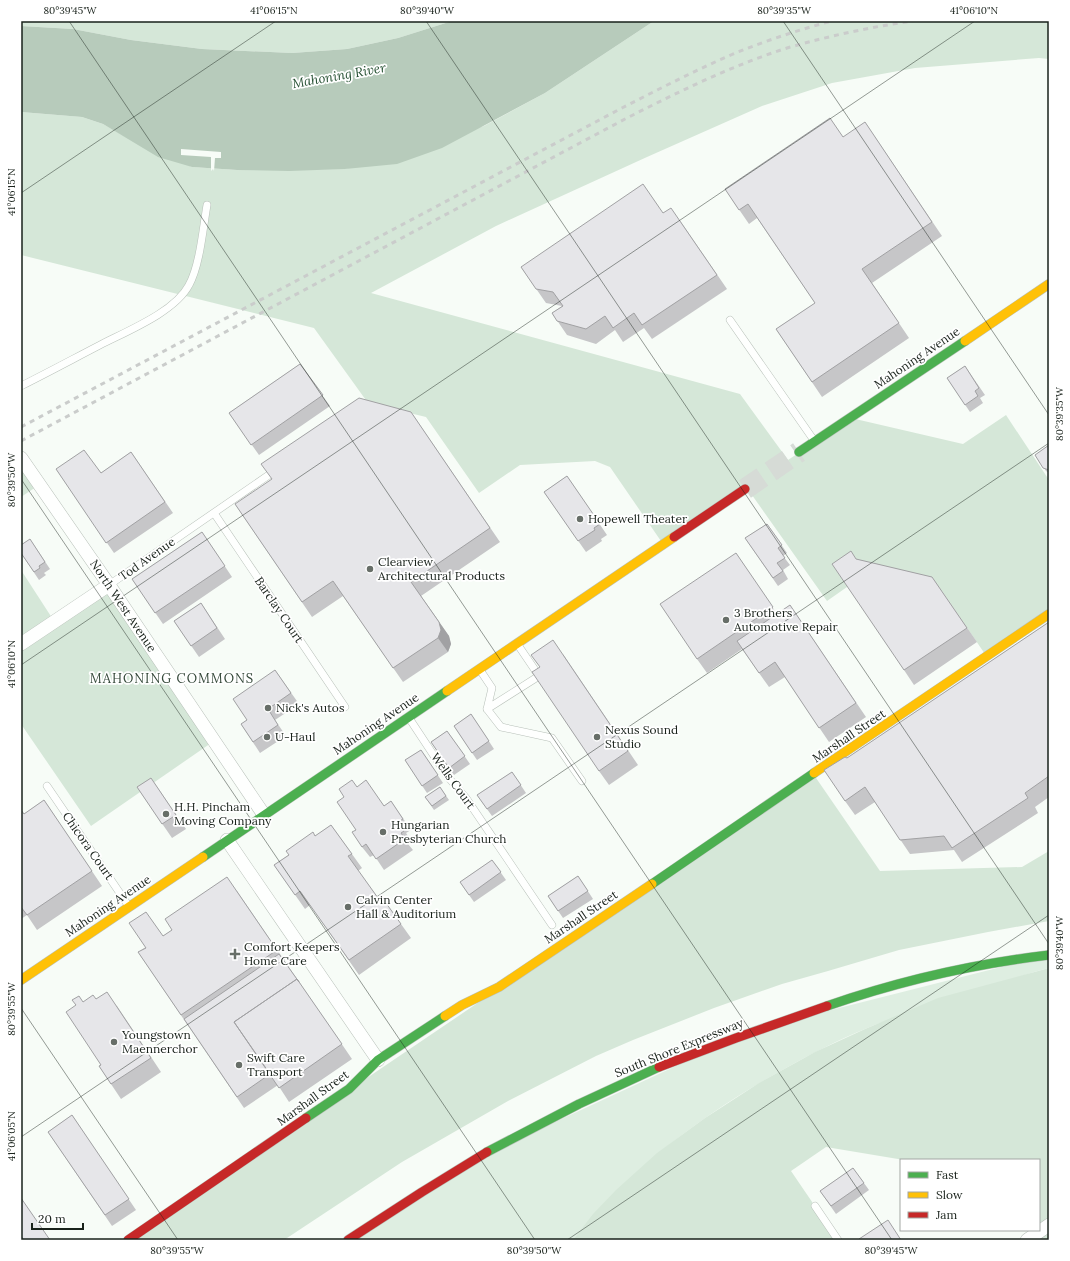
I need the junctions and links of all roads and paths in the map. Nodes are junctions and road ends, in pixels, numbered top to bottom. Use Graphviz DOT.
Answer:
graph roads {
  1 [pos="207,205"];
  2 [pos="1049,284"];
  3 [pos="730,320"];
  4 [pos="21,386"];
  5 [pos="815,442"];
  6 [pos="799,452"];
  7 [pos="21,458"];
  8 [pos="280,467"];
  9 [pos="745,489"];
  10 [pos="214,513"];
  11 [pos="109,585"];
  12 [pos="1049,614"];
  13 [pos="517,643"];
  14 [pos="21,644"];
  15 [pos="479,669"];
  16 [pos="345,707"];
  17 [pos="488,709"];
  18 [pos="408,716"];
  19 [pos="582,781"];
  20 [pos="47,786"];
  21 [pos="264,815"];
  22 [pos="227,840"];
  23 [pos="129,906"];
  24 [pos="552,925"];
  25 [pos="1049,955"];
  26 [pos="21,980"];
  27 [pos="378,1060"];
  28 [pos="815,1206"];
  29 [pos="1049,1225"];
  30 [pos="128,1240"];
  31 [pos="348,1240"];
  32 [pos="838,1240"];
  33 [pos="1027,1240"];
  1 -- 4 [label="lane"];
  2 -- 5 [label="main road, Mahoning Avenue"];
  3 -- 5 [label="lane"];
  5 -- 6 [label="main road, Mahoning Avenue"];
  7 -- 11 [label="street, North West Avenue"];
  8 -- 10 [label="lane, Tod Avenue"];
  9 -- 13 [label="main road, Mahoning Avenue"];
  10 -- 11 [label="lane, Tod Avenue"];
  10 -- 16 [label="lane, Barclay Court"];
  11 -- 14 [label="street, Tod Avenue"];
  11 -- 21 [label="street, North West Avenue"];
  12 -- 27 [label="main road, Marshall Street"];
  13 -- 15 [label="main road, Mahoning Avenue"];
  13 -- 17 [label="lane"];
  15 -- 17 [label="lane"];
  15 -- 18 [label="main road, Mahoning Avenue"];
  17 -- 19 [label="lane"];
  18 -- 21 [label="main road, Mahoning Avenue"];
  18 -- 24 [label="lane, Wells Court"];
  20 -- 23 [label="lane, Chicora Court"];
  21 -- 22 [label="main road, Mahoning Avenue"];
  22 -- 23 [label="main road, Mahoning Avenue"];
  22 -- 27 [label="street"];
  23 -- 26 [label="main road, Mahoning Avenue"];
  25 -- 31 [label="main road, South Shore Expressway"];
  27 -- 30 [label="main road, Marshall Street"];
  28 -- 32 [label="lane"];
  29 -- 33 [label="street"];
}
